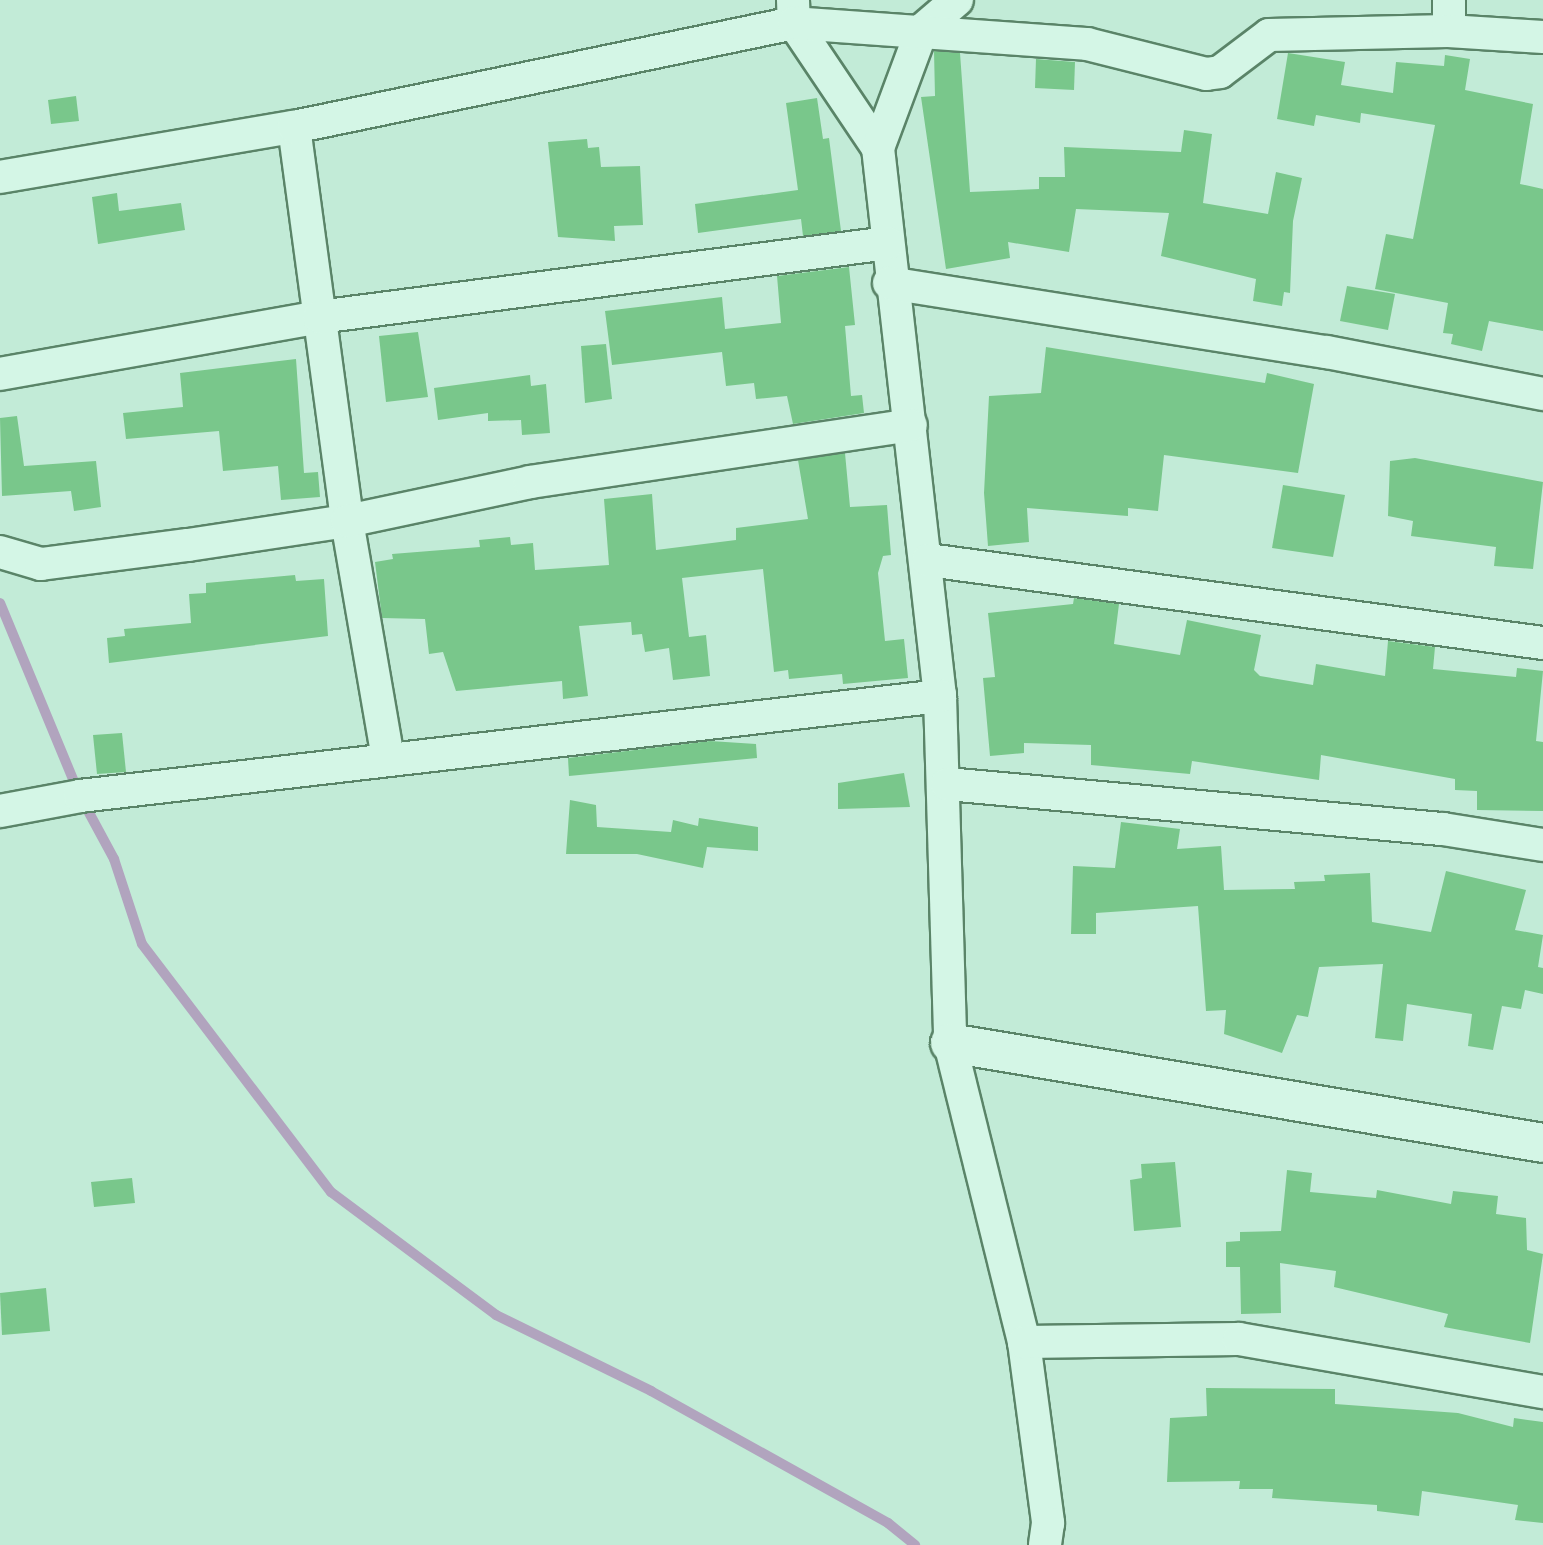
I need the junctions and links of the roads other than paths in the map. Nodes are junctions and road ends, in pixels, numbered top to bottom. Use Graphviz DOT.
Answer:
graph roads {
  1 [pos="957,0"];
  2 [pos="1449,0"];
  3 [pos="793,12"];
  4 [pos="922,30"];
  5 [pos="1448,31"];
  6 [pos="1543,37"];
  7 [pos="294,127"];
  8 [pos="878,148"];
  9 [pos="0,177"];
  10 [pos="887,243"];
  11 [pos="889,283"];
  12 [pos="320,317"];
  13 [pos="0,374"];
  14 [pos="1543,394"];
  15 [pos="911,425"];
  16 [pos="347,521"];
  17 [pos="0,552"];
  18 [pos="928,560"];
  19 [pos="1543,643"];
  20 [pos="940,696"];
  21 [pos="388,760"];
  22 [pos="947,784"];
  23 [pos="0,811"];
  24 [pos="1543,845"];
  25 [pos="950,1043"];
  26 [pos="1543,1143"];
  27 [pos="1024,1342"];
  28 [pos="1543,1392"];
  29 [pos="1045,1545"];
  1 -- 4 [label="street"];
  2 -- 5 [label="street"];
  3 -- 4 [label="street"];
  3 -- 7 [label="street"];
  3 -- 8 [label="street"];
  4 -- 5 [label="street"];
  4 -- 8 [label="street"];
  5 -- 6 [label="street"];
  7 -- 9 [label="street"];
  7 -- 12 [label="street"];
  8 -- 10 [label="street"];
  10 -- 11 [label="street"];
  10 -- 12 [label="street"];
  11 -- 14 [label="street"];
  11 -- 15 [label="street"];
  12 -- 13 [label="street"];
  12 -- 16 [label="street"];
  15 -- 16 [label="street"];
  15 -- 18 [label="street"];
  16 -- 17 [label="street"];
  16 -- 21 [label="street"];
  18 -- 19 [label="street"];
  18 -- 20 [label="street"];
  20 -- 21 [label="street"];
  20 -- 22 [label="street"];
  21 -- 23 [label="street"];
  22 -- 24 [label="street"];
  22 -- 25 [label="street"];
  25 -- 26 [label="street"];
  25 -- 27 [label="street"];
  27 -- 28 [label="street"];
  27 -- 29 [label="street"];
}
